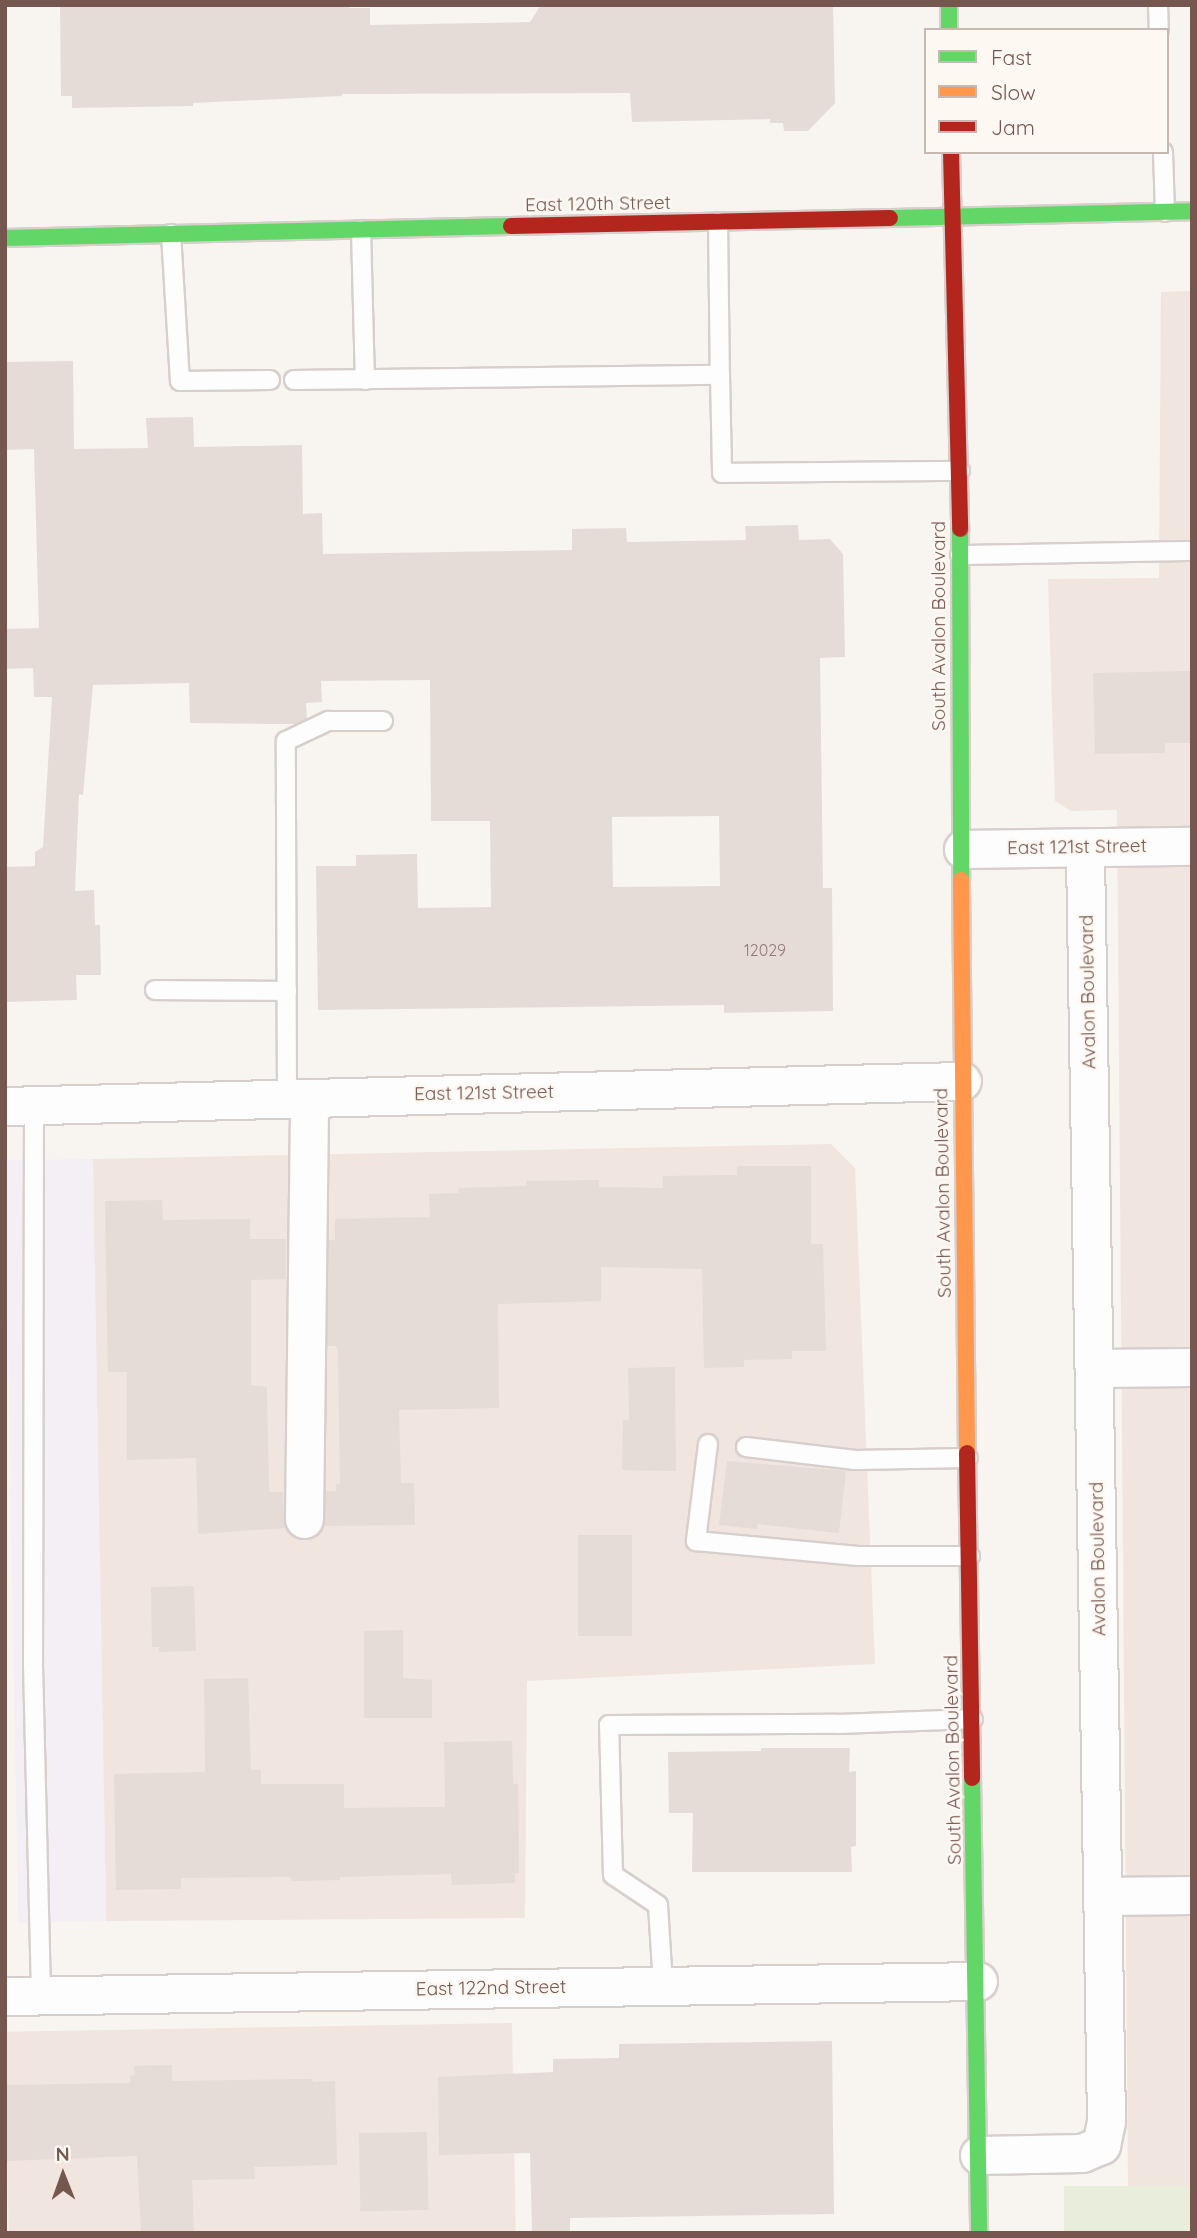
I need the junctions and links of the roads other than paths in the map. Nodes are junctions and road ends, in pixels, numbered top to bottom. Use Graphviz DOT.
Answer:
graph roads {
  1 [pos="949,5"];
  2 [pos="1158,5"];
  3 [pos="949,28"];
  4 [pos="1159,28"];
  5 [pos="951,154"];
  6 [pos="1163,154"];
  7 [pos="1192,211"];
  8 [pos="1165,212"];
  9 [pos="952,217"];
  10 [pos="718,222"];
  11 [pos="361,230"];
  12 [pos="172,234"];
  13 [pos="5,237"];
  14 [pos="720,375"];
  15 [pos="270,380"];
  16 [pos="294,380"];
  17 [pos="365,380"];
  18 [pos="960,471"];
  19 [pos="1192,551"];
  20 [pos="960,555"];
  21 [pos="383,721"];
  22 [pos="1192,846"];
  23 [pos="1085,848"];
  24 [pos="963,849"];
  25 [pos="155,990"];
  26 [pos="287,991"];
  27 [pos="962,1082"];
  28 [pos="298,1098"];
  29 [pos="20,1105"];
  30 [pos="1192,1367"];
  31 [pos="1096,1368"];
  32 [pos="708,1444"];
  33 [pos="746,1447"];
  34 [pos="968,1458"];
  35 [pos="304,1518"];
  36 [pos="970,1556"];
  37 [pos="973,1719"];
  38 [pos="1192,1895"];
  39 [pos="1104,1896"];
  40 [pos="978,1981"];
  41 [pos="663,1985"];
  42 [pos="5,1996"];
  43 [pos="41,1996"];
  44 [pos="979,2155"];
  45 [pos="979,2233"];
  1 -- 3 [label="main road"];
  2 -- 4 [label="lane"];
  5 -- 9 [label="main road, South Avalon Boulevard"];
  6 -- 8 [label="lane"];
  7 -- 8 [label="main road, East 120th Street"];
  8 -- 9 [label="main road, East 120th Street"];
  9 -- 10 [label="main road, East 120th Street"];
  9 -- 18 [label="main road, South Avalon Boulevard"];
  10 -- 11 [label="main road, East 120th Street"];
  10 -- 14 [label="lane"];
  11 -- 12 [label="main road, East 120th Street"];
  11 -- 17 [label="lane"];
  12 -- 13 [label="main road, East 120th Street"];
  12 -- 15 [label="lane"];
  14 -- 17 [label="lane"];
  14 -- 18 [label="lane"];
  16 -- 17 [label="lane"];
  18 -- 20 [label="main road, South Avalon Boulevard"];
  19 -- 20 [label="lane"];
  20 -- 24 [label="main road, South Avalon Boulevard"];
  21 -- 26 [label="lane"];
  22 -- 23 [label="street, East 121st Street"];
  23 -- 24 [label="street, East 121st Street"];
  23 -- 31 [label="street, Avalon Boulevard"];
  24 -- 27 [label="main road, South Avalon Boulevard"];
  25 -- 26 [label="lane"];
  26 -- 28 [label="lane"];
  27 -- 28 [label="street, East 121st Street"];
  27 -- 34 [label="main road, South Avalon Boulevard"];
  28 -- 29 [label="street, East 121st Street"];
  28 -- 35 [label="street"];
  29 -- 43 [label="lane"];
  30 -- 31 [label="street"];
  31 -- 39 [label="street, Avalon Boulevard"];
  32 -- 36 [label="lane"];
  33 -- 34 [label="lane"];
  34 -- 36 [label="main road, South Avalon Boulevard"];
  36 -- 37 [label="main road, South Avalon Boulevard"];
  37 -- 40 [label="main road, South Avalon Boulevard"];
  37 -- 41 [label="lane"];
  38 -- 39 [label="street"];
  39 -- 44 [label="street, Avalon Boulevard"];
  40 -- 41 [label="street, East 122nd Street"];
  40 -- 44 [label="main road, South Avalon Boulevard"];
  41 -- 43 [label="street, East 122nd Street"];
  42 -- 43 [label="street, East 122nd Street"];
  44 -- 45 [label="main road, South Avalon Boulevard"];
}
